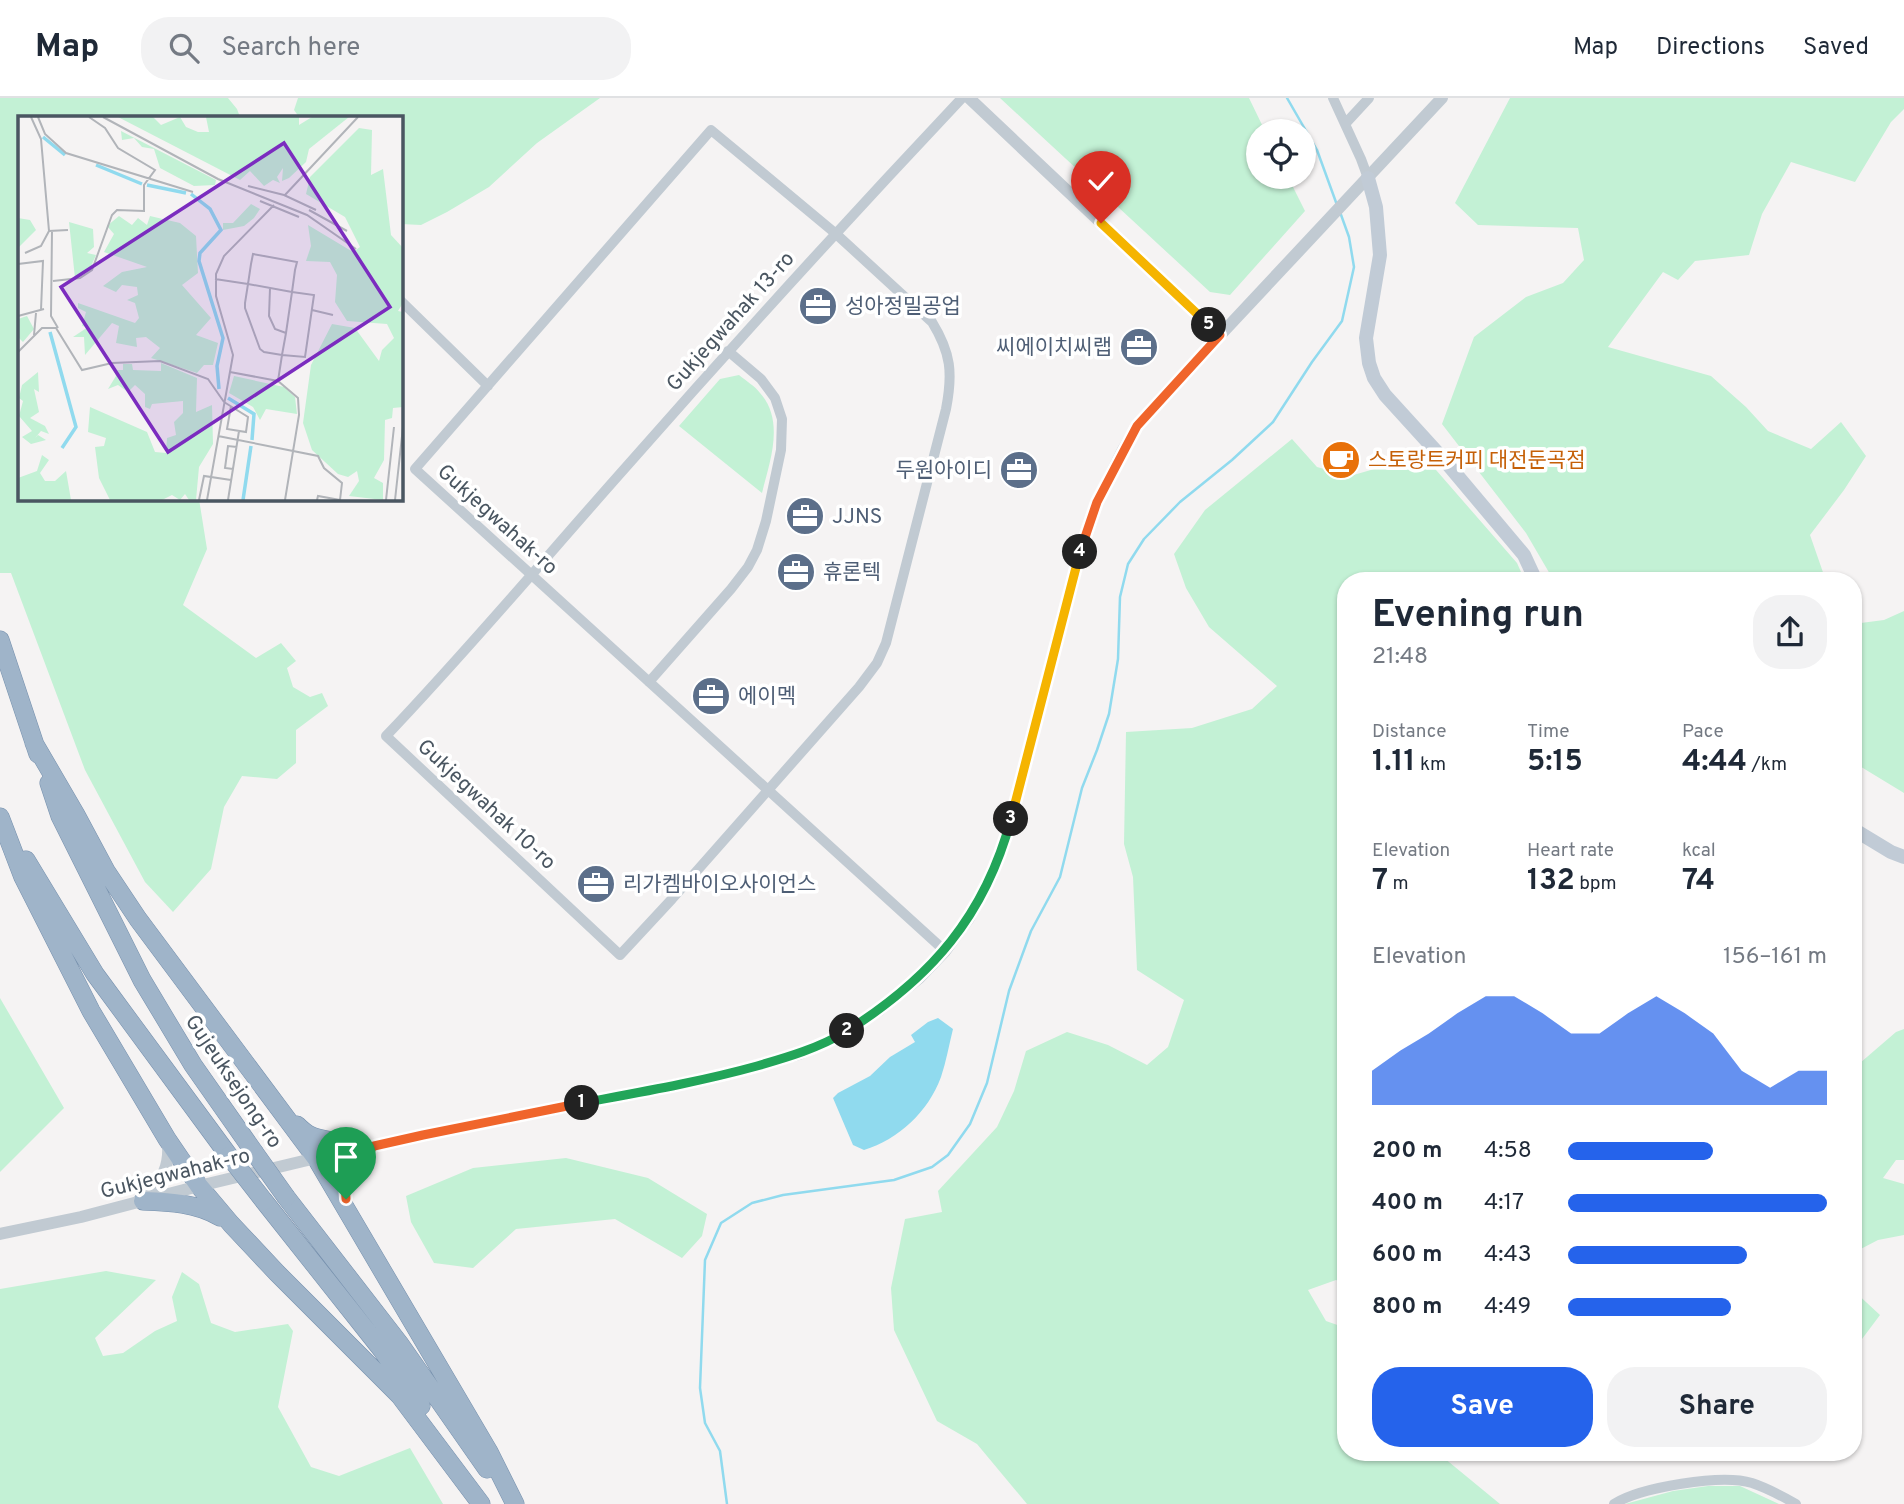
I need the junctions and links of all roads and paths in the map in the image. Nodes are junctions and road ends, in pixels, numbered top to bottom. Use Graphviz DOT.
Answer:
graph roads {
  1 [pos="962,98"];
  2 [pos="969,98"];
  3 [pos="1333,98"];
  4 [pos="1369,98"];
  5 [pos="1442,98"];
  6 [pos="1345,124"];
  7 [pos="1368,178"];
  8 [pos="835,233"];
  9 [pos="402,302"];
  10 [pos="1220,335"];
  11 [pos="728,351"];
  12 [pos="488,386"];
  13 [pos="1532,572"];
  14 [pos="531,575"];
  15 [pos="0,640"];
  16 [pos="649,682"];
  17 [pos="34,743"];
  18 [pos="768,790"];
  19 [pos="0,816"];
  20 [pos="1862,834"];
  21 [pos="1904,857"];
  22 [pos="944,951"];
  23 [pos="283,1114"];
  24 [pos="167,1139"];
  25 [pos="366,1148"];
  26 [pos="316,1158"];
  27 [pos="199,1186"];
  28 [pos="143,1200"];
  29 [pos="350,1216"];
  30 [pos="231,1224"];
  31 [pos="0,1234"];
  32 [pos="481,1504"];
  33 [pos="488,1504"];
  34 [pos="509,1504"];
  35 [pos="515,1504"];
  36 [pos="1614,1504"];
  37 [pos="1796,1504"];
  1 -- 8 [label="street, Gukjegwahak 13-ro"];
  2 -- 10 [label="street"];
  3 -- 6 [label="street"];
  4 -- 6 [label="street"];
  5 -- 7 [label="street, Gukjegwahak-ro"];
  6 -- 7 [label="street"];
  7 -- 10 [label="street, Gukjegwahak-ro"];
  7 -- 13 [label="main road"];
  8 -- 11 [label="street, Gukjegwahak 13-ro"];
  8 -- 12 [label="street, Gukjegwahak-ro"];
  8 -- 18 [label="street"];
  9 -- 12 [label="street"];
  10 -- 22 [label="street, Gukjegwahak-ro"];
  11 -- 14 [label="street, Gukjegwahak 13-ro"];
  11 -- 16 [label="street"];
  12 -- 14 [label="street, Gukjegwahak-ro"];
  14 -- 16 [label="street, Gukjegwahak-ro"];
  14 -- 18 [label="street, Gukjegwahak 10-ro"];
  15 -- 17 [label="highway, Gujeuksejong-ro"];
  16 -- 18 [label="street, Gukjegwahak-ro"];
  17 -- 23 [label="highway"];
  17 -- 34 [label="highway, Gujeuksejong-ro, bridge"];
  18 -- 22 [label="street, Gukjegwahak-ro"];
  19 -- 24 [label="highway"];
  19 -- 33 [label="highway, bridge"];
  20 -- 21 [label="main road"];
  22 -- 25 [label="street, Gukjegwahak-ro"];
  23 -- 25 [label="highway"];
  23 -- 26 [label="highway"];
  24 -- 27 [label="highway"];
  24 -- 28 [label="street"];
  25 -- 26 [label="street, Gukjegwahak-ro"];
  25 -- 29 [label="street"];
  26 -- 27 [label="street, Gukjegwahak-ro"];
  26 -- 29 [label="highway"];
  27 -- 28 [label="street, Gukjegwahak-ro"];
  27 -- 30 [label="highway"];
  28 -- 30 [label="highway"];
  28 -- 31 [label="street, Gukjegwahak-ro"];
  29 -- 35 [label="highway"];
  30 -- 32 [label="highway"];
  36 -- 37 [label="street"];
}
